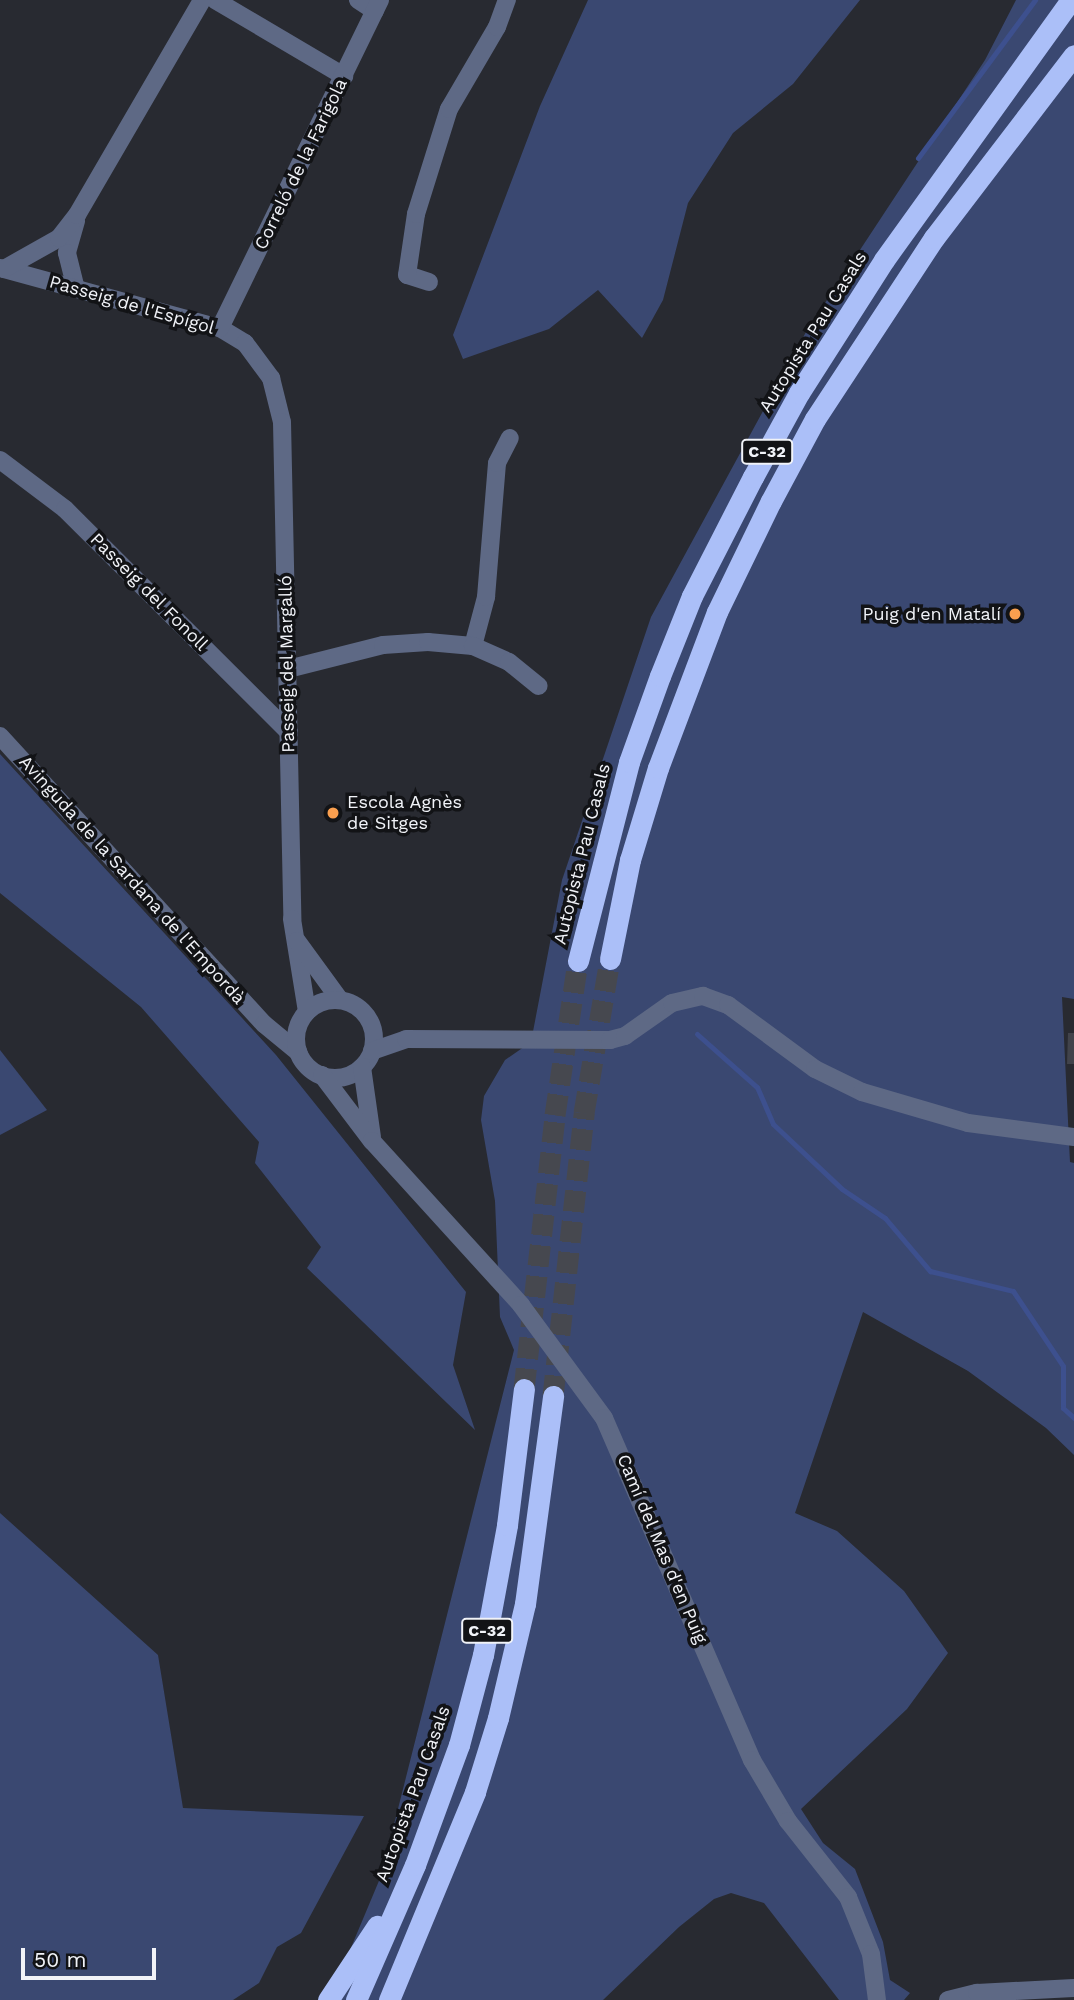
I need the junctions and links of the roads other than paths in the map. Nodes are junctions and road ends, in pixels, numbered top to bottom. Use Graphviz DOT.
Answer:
graph roads {
  1 [pos="202,0"];
  2 [pos="215,0"];
  3 [pos="358,0"];
  4 [pos="506,0"];
  5 [pos="1070,0"];
  6 [pos="377,5"];
  7 [pos="1074,55"];
  8 [pos="344,76"];
  9 [pos="77,215"];
  10 [pos="2,268"];
  11 [pos="429,282"];
  12 [pos="76,288"];
  13 [pos="220,328"];
  14 [pos="277,392"];
  15 [pos="510,438"];
  16 [pos="0,460"];
  17 [pos="473,646"];
  18 [pos="288,669"];
  19 [pos="539,685"];
  20 [pos="289,732"];
  21 [pos="0,736"];
  22 [pos="294,937"];
  23 [pos="610,959"];
  24 [pos="578,961"];
  25 [pos="340,1000"];
  26 [pos="303,1019"];
  27 [pos="264,1024"];
  28 [pos="372,1026"];
  29 [pos="406,1040"];
  30 [pos="372,1051"];
  31 [pos="299,1052"];
  32 [pos="362,1067"];
  33 [pos="321,1075"];
  34 [pos="1074,1137"];
  35 [pos="372,1140"];
  36 [pos="524,1389"];
  37 [pos="553,1396"];
  38 [pos="475,1792"];
  39 [pos="415,1865"];
  40 [pos="1074,1988"];
  41 [pos="328,2000"];
  42 [pos="356,2000"];
  43 [pos="389,2000"];
  44 [pos="405,2000"];
  45 [pos="877,2000"];
  46 [pos="948,2000"];
  1 -- 9 [label="street"];
  2 -- 8 [label="street"];
  3 -- 6 [label="street"];
  4 -- 11 [label="street"];
  5 -- 24 [label="highway, Autopista Pau Casals / C-32"];
  6 -- 8 [label="street, Correló de la Farigola"];
  7 -- 23 [label="highway, C-32"];
  8 -- 13 [label="street, Correló de la Farigola"];
  9 -- 10 [label="street"];
  9 -- 12 [label="street"];
  10 -- 12 [label="street, Passeig de l'Espígol"];
  12 -- 13 [label="street, Passeig de l'Espígol"];
  13 -- 14 [label="street, Passeig de l'Espígol"];
  14 -- 18 [label="street, Passeig del Margalló"];
  15 -- 17 [label="street"];
  16 -- 20 [label="street, Passeig del Fonoll"];
  17 -- 18 [label="street"];
  17 -- 19 [label="street"];
  18 -- 20 [label="street, Passeig del Margalló"];
  20 -- 22 [label="street, Passeig del Margalló"];
  21 -- 27 [label="street, Avinguda de la Sardana de l'Empordà"];
  22 -- 25 [label="street"];
  22 -- 26 [label="street, Passeig del Margalló"];
  25 -- 26 [label="street"];
  25 -- 28 [label="street"];
  26 -- 27 [label="street"];
  26 -- 31 [label="street"];
  27 -- 31 [label="street, Avinguda de la Sardana de l'Empordà"];
  28 -- 29 [label="street"];
  28 -- 30 [label="street"];
  29 -- 30 [label="street"];
  29 -- 34 [label="street"];
  30 -- 32 [label="street"];
  31 -- 33 [label="street"];
  32 -- 33 [label="street"];
  32 -- 35 [label="street"];
  33 -- 35 [label="street, Camí del Mas d'en Puig"];
  35 -- 45 [label="street, Camí del Mas d'en Puig"];
  36 -- 39 [label="highway, Autopista Pau Casals / C-32"];
  37 -- 38 [label="highway, C-32"];
  38 -- 43 [label="highway, C-32"];
  38 -- 44 [label="highway"];
  39 -- 41 [label="highway"];
  39 -- 42 [label="highway, Autopista Pau Casals / C-32"];
  40 -- 46 [label="street"];
}
